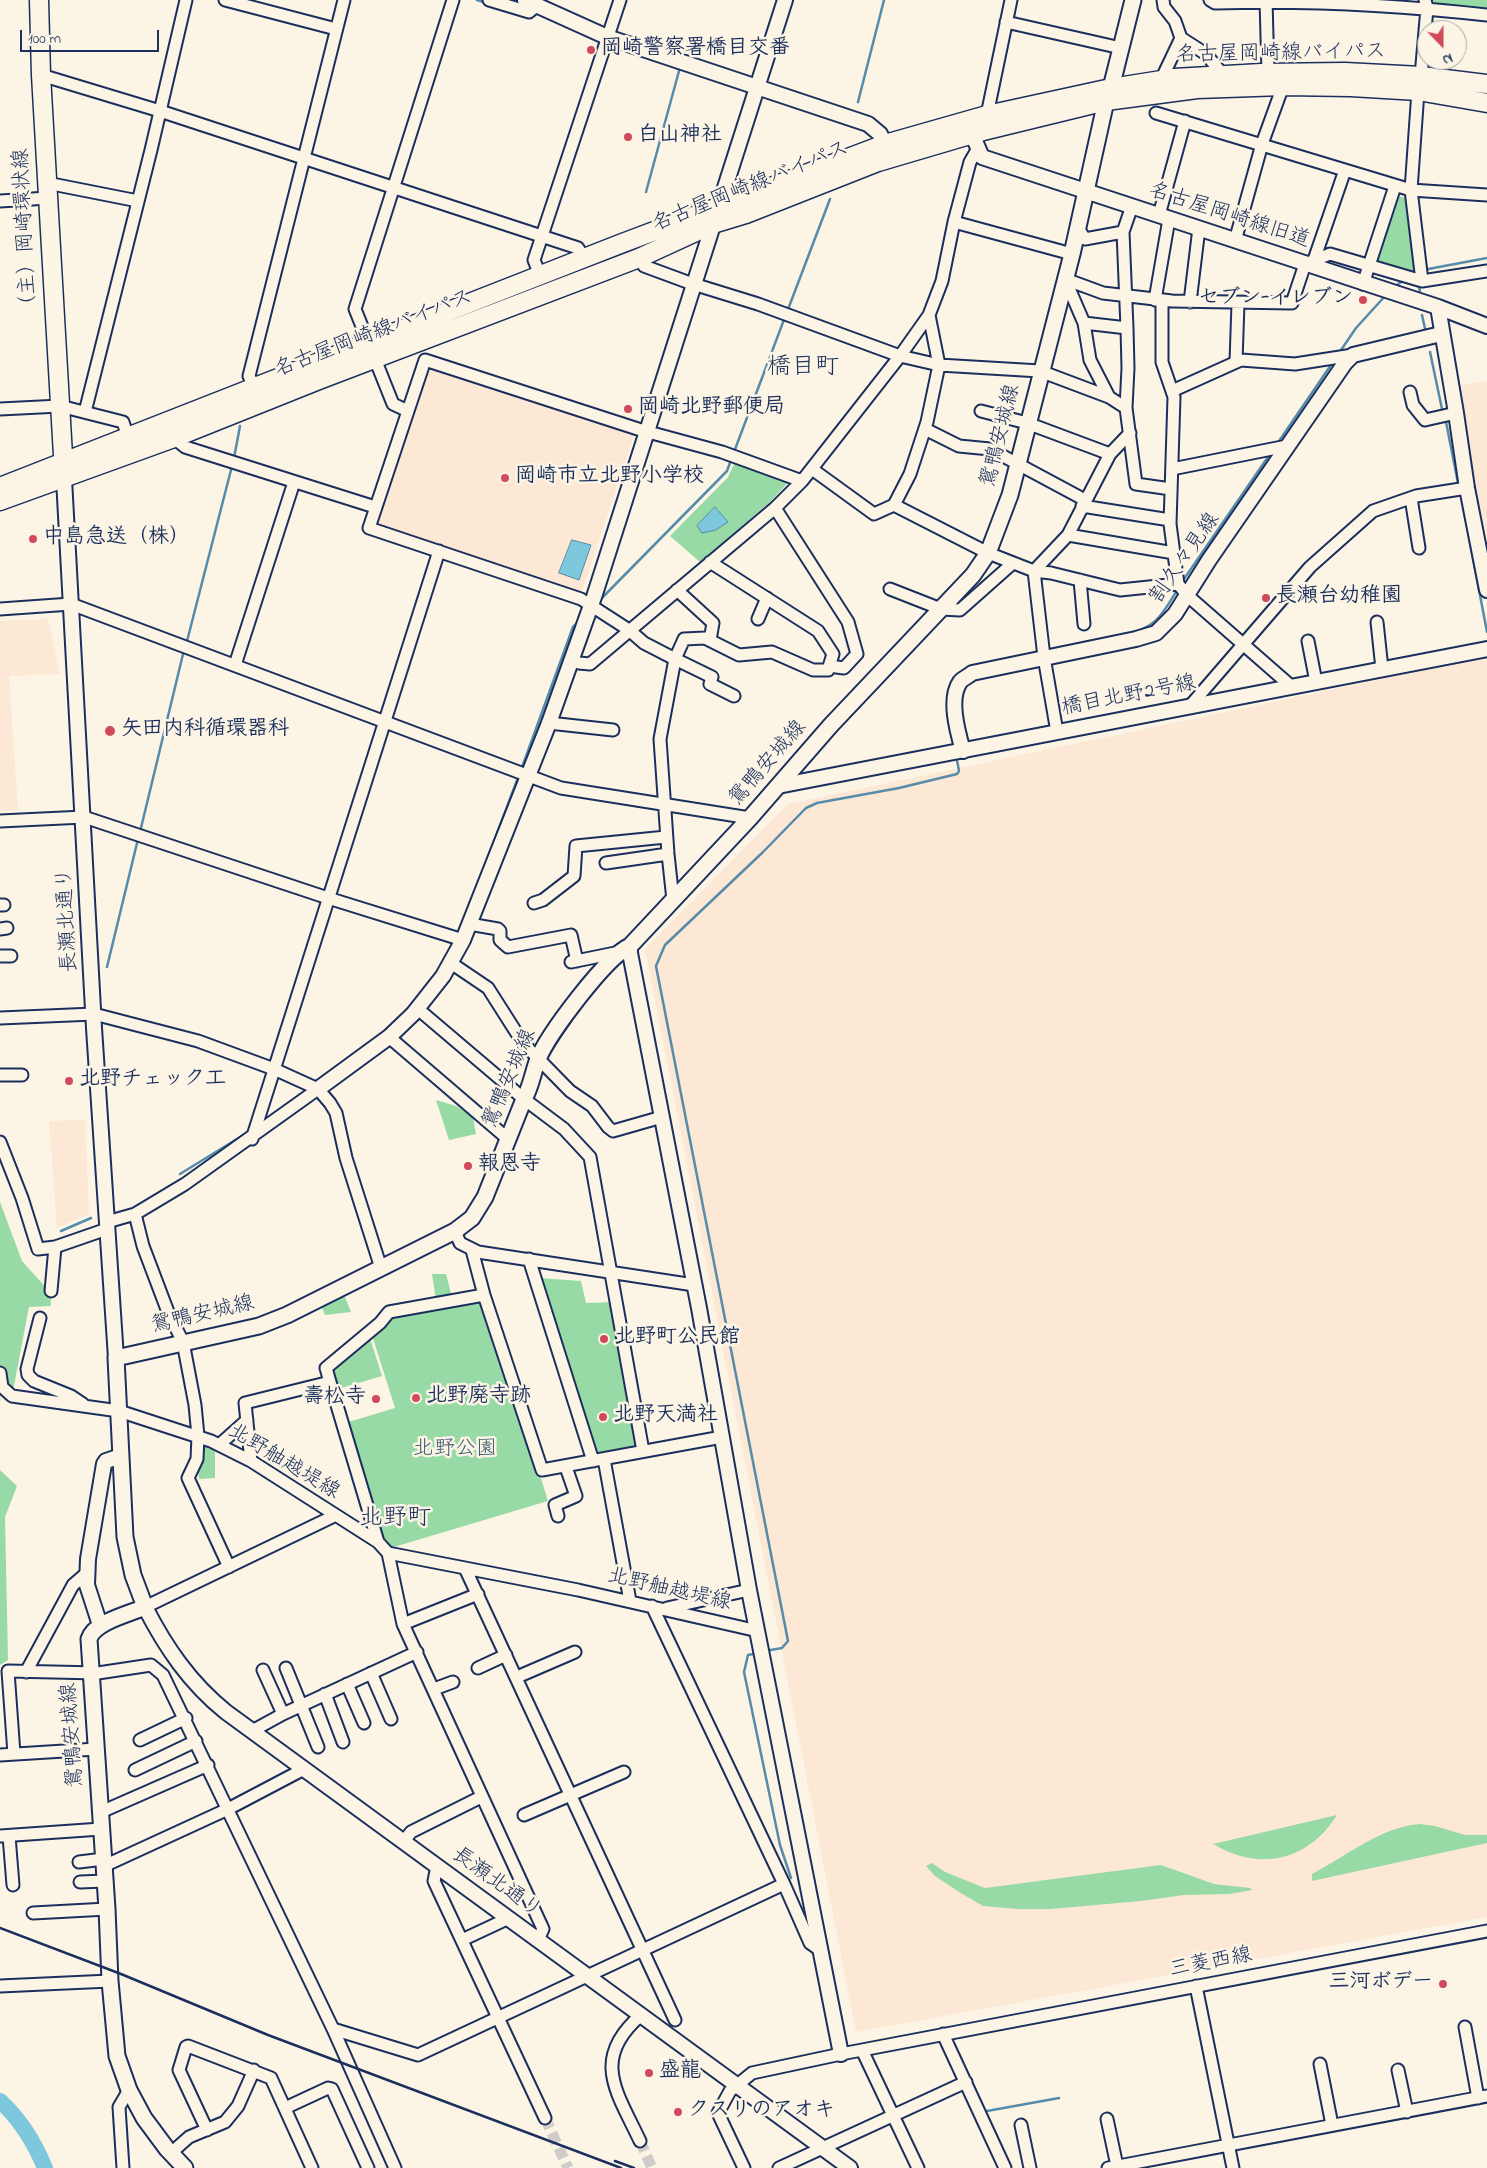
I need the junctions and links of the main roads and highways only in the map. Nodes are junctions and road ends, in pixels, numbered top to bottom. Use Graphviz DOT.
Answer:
graph roads {
  1 [pos="39,0"];
  2 [pos="1133,0"];
  3 [pos="1420,84"];
  4 [pos="1487,84"];
  5 [pos="1109,95"];
  6 [pos="1487,102"];
  7 [pos="371,351"];
  8 [pos="64,470"];
  9 [pos="1,498"];
  10 [pos="185,2168"];
  1 -- 8 [label="main road, （主）岡崎環状線"];
  2 -- 5 [label="main road, 鴛鴨安城線"];
  3 -- 4 [label="main road, 名古屋岡崎線バイパス"];
  3 -- 5 [label="main road, 名古屋岡崎線バイパス"];
  3 -- 5 [label="main road, 名古屋岡崎線バイパス"];
  3 -- 6 [label="main road, 名古屋岡崎線バイパス"];
  5 -- 7 [label="main road, 名古屋岡崎線バイパス"];
  5 -- 7 [label="main road, 名古屋岡崎線バイパス"];
  5 -- 10 [label="main road, 鴛鴨安城線"];
  7 -- 8 [label="main road, 名古屋岡崎線バイパス"];
  7 -- 8 [label="main road, 名古屋岡崎線バイパス"];
  8 -- 9 [label="main road"];
}
